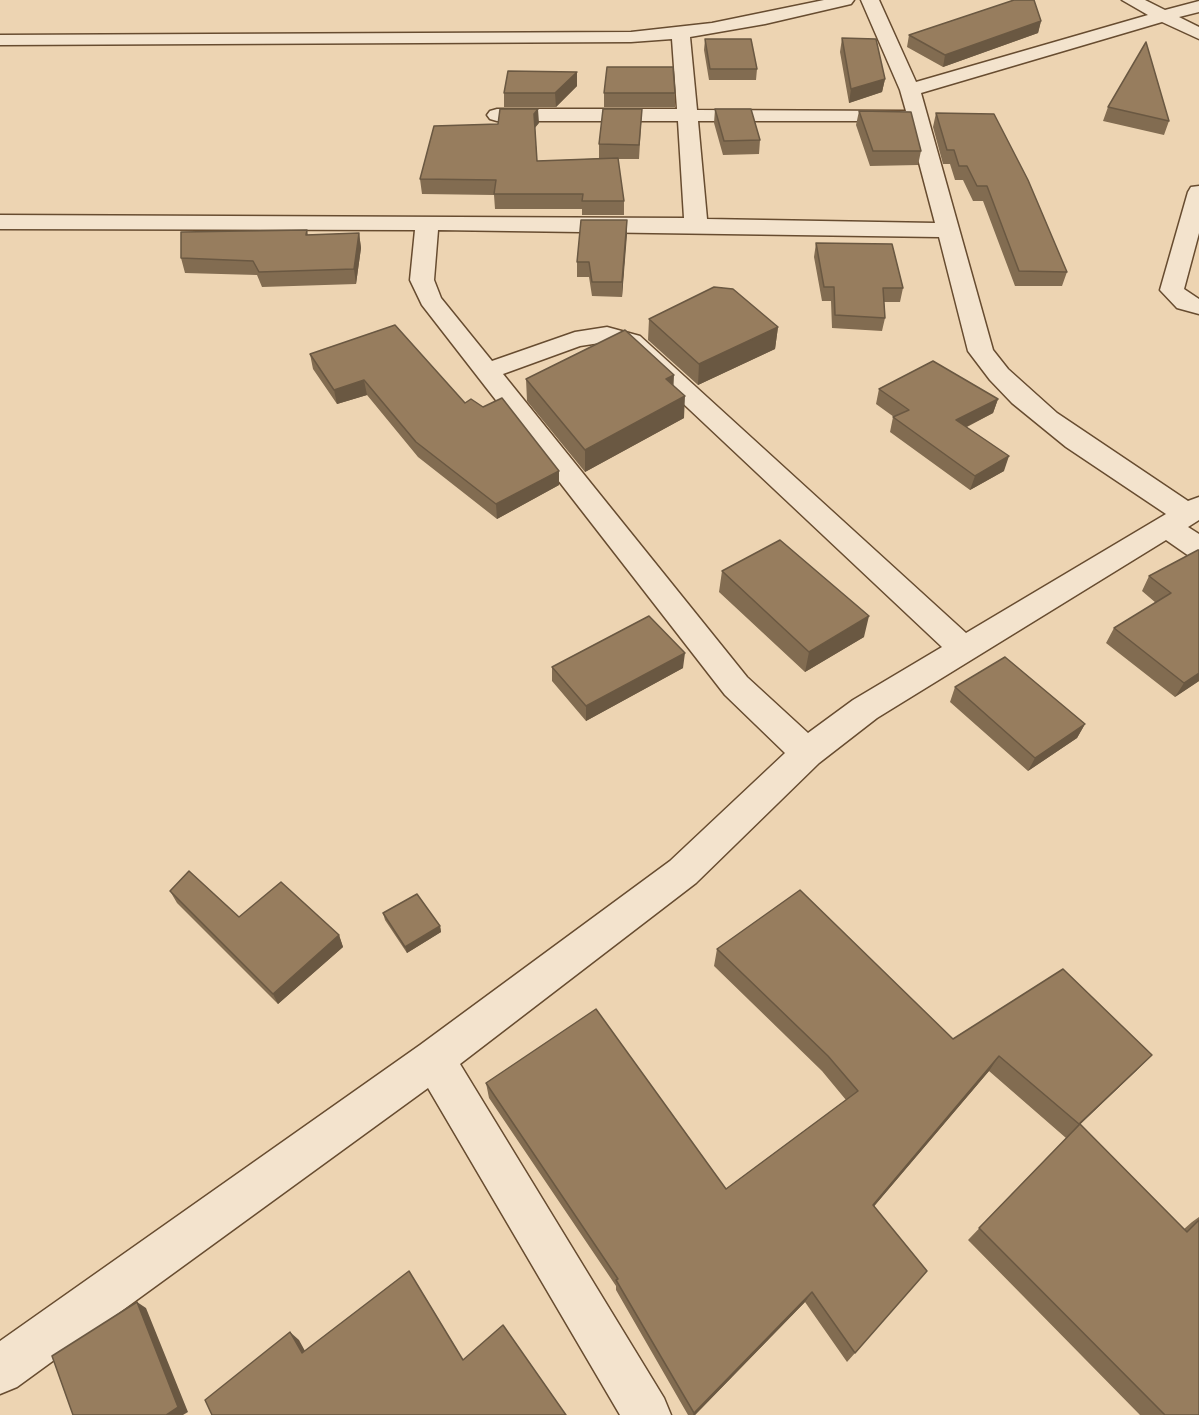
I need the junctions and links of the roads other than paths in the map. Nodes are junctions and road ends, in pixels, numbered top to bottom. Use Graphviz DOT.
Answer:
graph roads {
  1 [pos="845,0"];
  2 [pos="870,0"];
  3 [pos="1131,0"];
  4 [pos="1199,6"];
  5 [pos="1164,16"];
  6 [pos="681,34"];
  7 [pos="1199,34"];
  8 [pos="0,40"];
  9 [pos="910,90"];
  10 [pos="497,115"];
  11 [pos="687,116"];
  12 [pos="917,116"];
  13 [pos="1199,192"];
  14 [pos="0,222"];
  15 [pos="427,225"];
  16 [pos="696,225"];
  17 [pos="948,230"];
  18 [pos="1199,308"];
  19 [pos="487,371"];
  20 [pos="1184,516"];
  21 [pos="1199,549"];
  22 [pos="964,649"];
  23 [pos="807,753"];
  24 [pos="434,1059"];
  25 [pos="0,1370"];
  26 [pos="647,1415"];
  1 -- 6 [label="street"];
  2 -- 9 [label="street"];
  3 -- 5 [label="street"];
  4 -- 5 [label="street"];
  5 -- 7 [label="street"];
  5 -- 9 [label="street"];
  6 -- 8 [label="street"];
  6 -- 11 [label="street"];
  9 -- 12 [label="street"];
  10 -- 11 [label="street"];
  11 -- 12 [label="street"];
  11 -- 16 [label="street"];
  12 -- 17 [label="street"];
  13 -- 18 [label="street"];
  14 -- 15 [label="street"];
  15 -- 16 [label="street"];
  15 -- 19 [label="street"];
  16 -- 17 [label="street"];
  17 -- 20 [label="street"];
  19 -- 22 [label="street"];
  19 -- 23 [label="street"];
  20 -- 21 [label="street"];
  20 -- 22 [label="street"];
  22 -- 23 [label="street"];
  23 -- 24 [label="street"];
  24 -- 25 [label="street"];
  24 -- 26 [label="street"];
}
